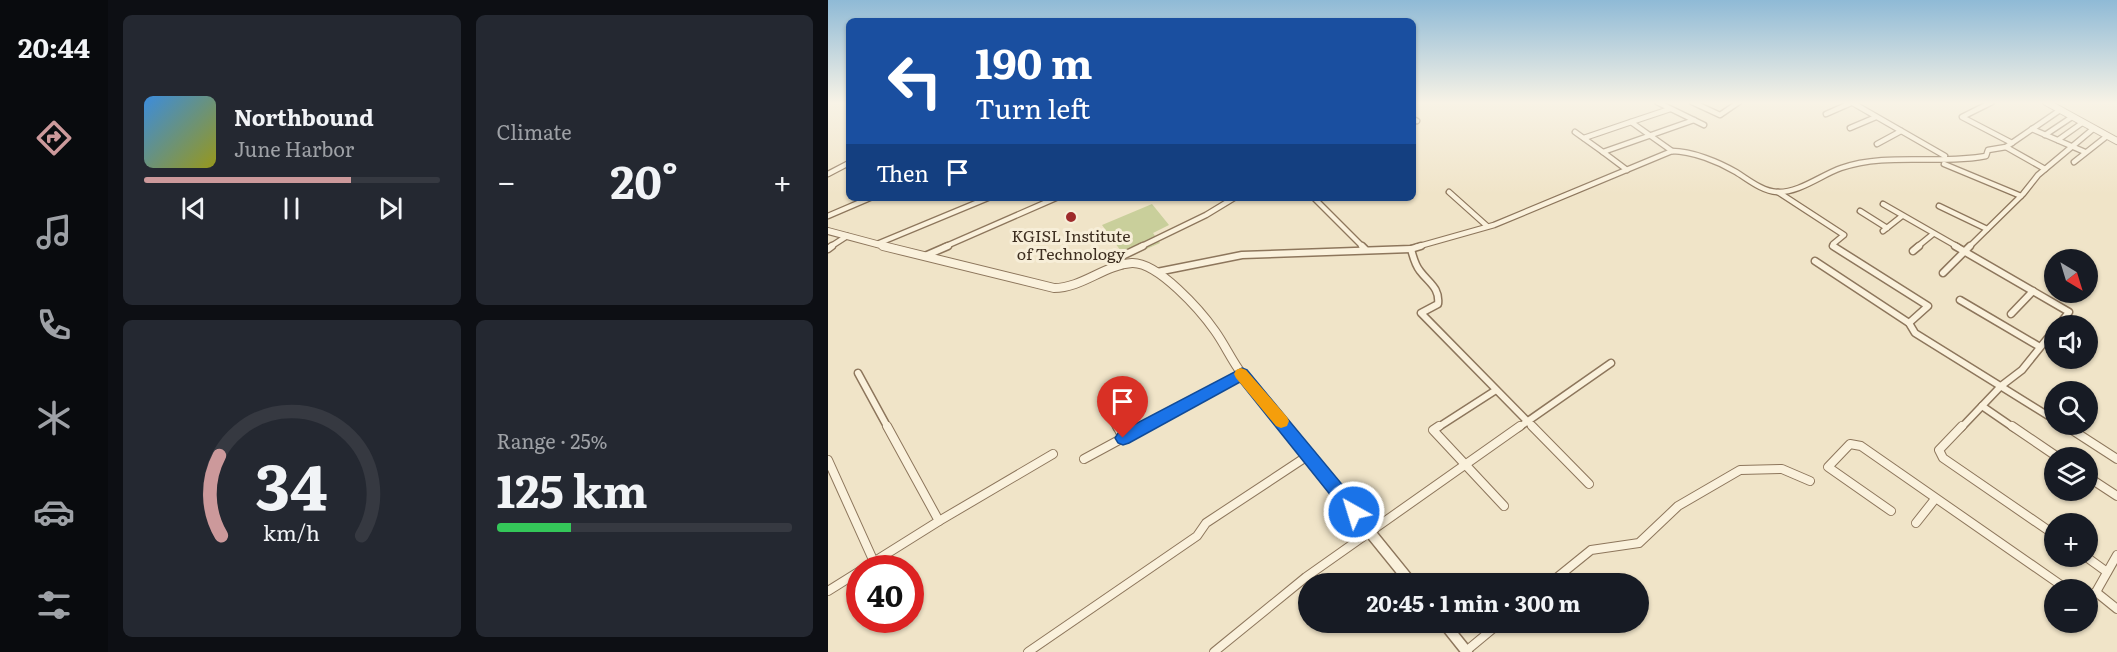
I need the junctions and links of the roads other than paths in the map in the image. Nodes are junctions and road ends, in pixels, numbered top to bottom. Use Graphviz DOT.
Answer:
graph roads {
  1 [pos="1575,132"];
  2 [pos="1600,132"];
  3 [pos="1647,132"];
  4 [pos="1661,132"];
  5 [pos="1898,132"];
  6 [pos="1904,132"];
  7 [pos="1992,132"];
  8 [pos="2027,132"];
  9 [pos="2039,132"];
  10 [pos="2049,132"];
  11 [pos="2069,132"];
  12 [pos="2089,132"];
  13 [pos="2100,132"];
  14 [pos="2045,135"];
  15 [pos="1652,136"];
  16 [pos="2107,136"];
  17 [pos="1584,138"];
  18 [pos="2058,140"];
  19 [pos="2117,141"];
  20 [pos="2012,143"];
  21 [pos="1876,144"];
  22 [pos="2072,146"];
  23 [pos="2006,147"];
  24 [pos="1672,151"];
  25 [pos="1603,152"];
  26 [pos="2085,152"];
  27 [pos="1946,156"];
  28 [pos="1941,162"];
  29 [pos="2074,162"];
  30 [pos="846,165"];
  31 [pos="1627,170"];
  32 [pos="2045,170"];
  33 [pos="828,174"];
  34 [pos="1449,192"];
  35 [pos="1778,192"];
  36 [pos="2021,196"];
  37 [pos="863,201"];
  38 [pos="981,201"];
  39 [pos="1049,201"];
  40 [pos="1229,201"];
  41 [pos="1317,201"];
  42 [pos="1883,204"];
  43 [pos="1939,206"];
  44 [pos="1860,211"];
  45 [pos="828,216"];
  46 [pos="1902,216"];
  47 [pos="1487,226"];
  48 [pos="1987,229"];
  49 [pos="828,231"];
  50 [pos="1933,234"];
  51 [pos="847,236"];
  52 [pos="877,244"];
  53 [pos="828,249"];
  54 [pos="1365,249"];
  55 [pos="1411,249"];
  56 [pos="1913,251"];
  57 [pos="1965,253"];
  58 [pos="923,257"];
  59 [pos="1815,261"];
  60 [pos="1122,265"];
  61 [pos="1157,272"];
  62 [pos="1943,273"];
  63 [pos="2033,291"];
  64 [pos="1960,300"];
  65 [pos="2011,314"];
  66 [pos="2066,315"];
  67 [pos="1909,323"];
  68 [pos="2044,342"];
  69 [pos="2040,347"];
  70 [pos="1611,363"];
  71 [pos="858,373"];
  72 [pos="1242,374"];
  73 [pos="2001,386"];
  74 [pos="1496,390"];
  75 [pos="1982,406"];
  76 [pos="1109,412"];
  77 [pos="2044,413"];
  78 [pos="1527,422"];
  79 [pos="2080,435"];
  80 [pos="1123,438"];
  81 [pos="2044,448"];
  82 [pos="1053,454"];
  83 [pos="1309,456"];
  84 [pos="1084,459"];
  85 [pos="2117,459"];
  86 [pos="828,460"];
  87 [pos="1466,464"];
  88 [pos="1810,481"];
  89 [pos="1589,484"];
  90 [pos="2098,484"];
  91 [pos="2117,496"];
  92 [pos="1935,499"];
  93 [pos="1504,506"];
  94 [pos="1891,512"];
  95 [pos="939,521"];
  96 [pos="1916,523"];
  97 [pos="2044,527"];
  98 [pos="1369,531"];
  99 [pos="871,555"];
  100 [pos="885,555"];
  101 [pos="2116,558"];
  102 [pos="2098,565"];
  103 [pos="2107,572"];
  104 [pos="1403,573"];
  105 [pos="1563,573"];
  106 [pos="2052,579"];
  107 [pos="846,580"];
  108 [pos="2098,585"];
  109 [pos="828,591"];
  110 [pos="2098,598"];
  111 [pos="2117,609"];
  112 [pos="1452,633"];
  113 [pos="1488,633"];
  114 [pos="1466,651"];
  115 [pos="1028,652"];
  116 [pos="1214,652"];
  1 -- 17 [label="street"];
  2 -- 17 [label="street"];
  3 -- 15 [label="street"];
  4 -- 15 [label="street"];
  5 -- 21 [label="street"];
  6 -- 27 [label="street"];
  7 -- 20 [label="street"];
  8 -- 20 [label="street"];
  9 -- 14 [label="street"];
  10 -- 14 [label="street"];
  11 -- 18 [label="street"];
  12 -- 22 [label="street"];
  13 -- 16 [label="street"];
  14 -- 18 [label="street"];
  15 -- 24 [label="street"];
  15 -- 25 [label="street"];
  16 -- 19 [label="street"];
  16 -- 26 [label="street"];
  17 -- 25 [label="street"];
  18 -- 22 [label="street"];
  20 -- 23 [label="street"];
  22 -- 26 [label="street"];
  22 -- 32 [label="street"];
  23 -- 28 [label="street"];
  23 -- 32 [label="street"];
  24 -- 31 [label="street"];
  24 -- 35 [label="street"];
  25 -- 31 [label="street"];
  26 -- 29 [label="street"];
  28 -- 35 [label="street"];
  28 -- 36 [label="street"];
  30 -- 33 [label="street"];
  31 -- 47 [label="street"];
  32 -- 36 [label="street"];
  34 -- 47 [label="street"];
  35 -- 67 [label="street"];
  36 -- 48 [label="street"];
  37 -- 45 [label="street"];
  38 -- 52 [label="street"];
  39 -- 58 [label="street"];
  40 -- 60 [label="street"];
  41 -- 54 [label="street"];
  42 -- 46 [label="street"];
  43 -- 48 [label="street"];
  44 -- 46 [label="street"];
  46 -- 50 [label="street"];
  47 -- 55 [label="street"];
  48 -- 57 [label="street"];
  49 -- 51 [label="street"];
  50 -- 56 [label="street"];
  50 -- 57 [label="street"];
  51 -- 52 [label="street"];
  51 -- 53 [label="street"];
  52 -- 58 [label="street"];
  54 -- 55 [label="street"];
  54 -- 61 [label="street"];
  55 -- 74 [label="street"];
  57 -- 62 [label="street"];
  57 -- 63 [label="street"];
  58 -- 60 [label="street"];
  59 -- 67 [label="street"];
  60 -- 61 [label="street"];
  61 -- 72 [label="street"];
  63 -- 65 [label="street"];
  63 -- 66 [label="street"];
  64 -- 69 [label="street"];
  67 -- 73 [label="street"];
  68 -- 69 [label="street"];
  69 -- 73 [label="street"];
  70 -- 78 [label="street"];
  71 -- 95 [label="street"];
  72 -- 80 [label="street"];
  72 -- 83 [label="street"];
  73 -- 75 [label="street"];
  73 -- 77 [label="street"];
  74 -- 78 [label="street"];
  74 -- 87 [label="street"];
  75 -- 81 [label="street"];
  75 -- 97 [label="street"];
  76 -- 80 [label="street"];
  78 -- 87 [label="street"];
  78 -- 89 [label="street"];
  79 -- 85 [label="street"];
  80 -- 84 [label="street"];
  82 -- 95 [label="street"];
  83 -- 98 [label="street"];
  83 -- 115 [label="street"];
  86 -- 99 [label="street"];
  87 -- 93 [label="street"];
  87 -- 98 [label="street"];
  88 -- 105 [label="street"];
  90 -- 91 [label="street"];
  92 -- 94 [label="street"];
  92 -- 96 [label="street"];
  92 -- 106 [label="street"];
  95 -- 100 [label="street"];
  98 -- 104 [label="street"];
  98 -- 116 [label="street"];
  101 -- 103 [label="street"];
  102 -- 103 [label="street"];
  103 -- 108 [label="street"];
  107 -- 109 [label="street"];
  110 -- 111 [label="street"];
  112 -- 114 [label="street"];
  113 -- 114 [label="street"];
}
